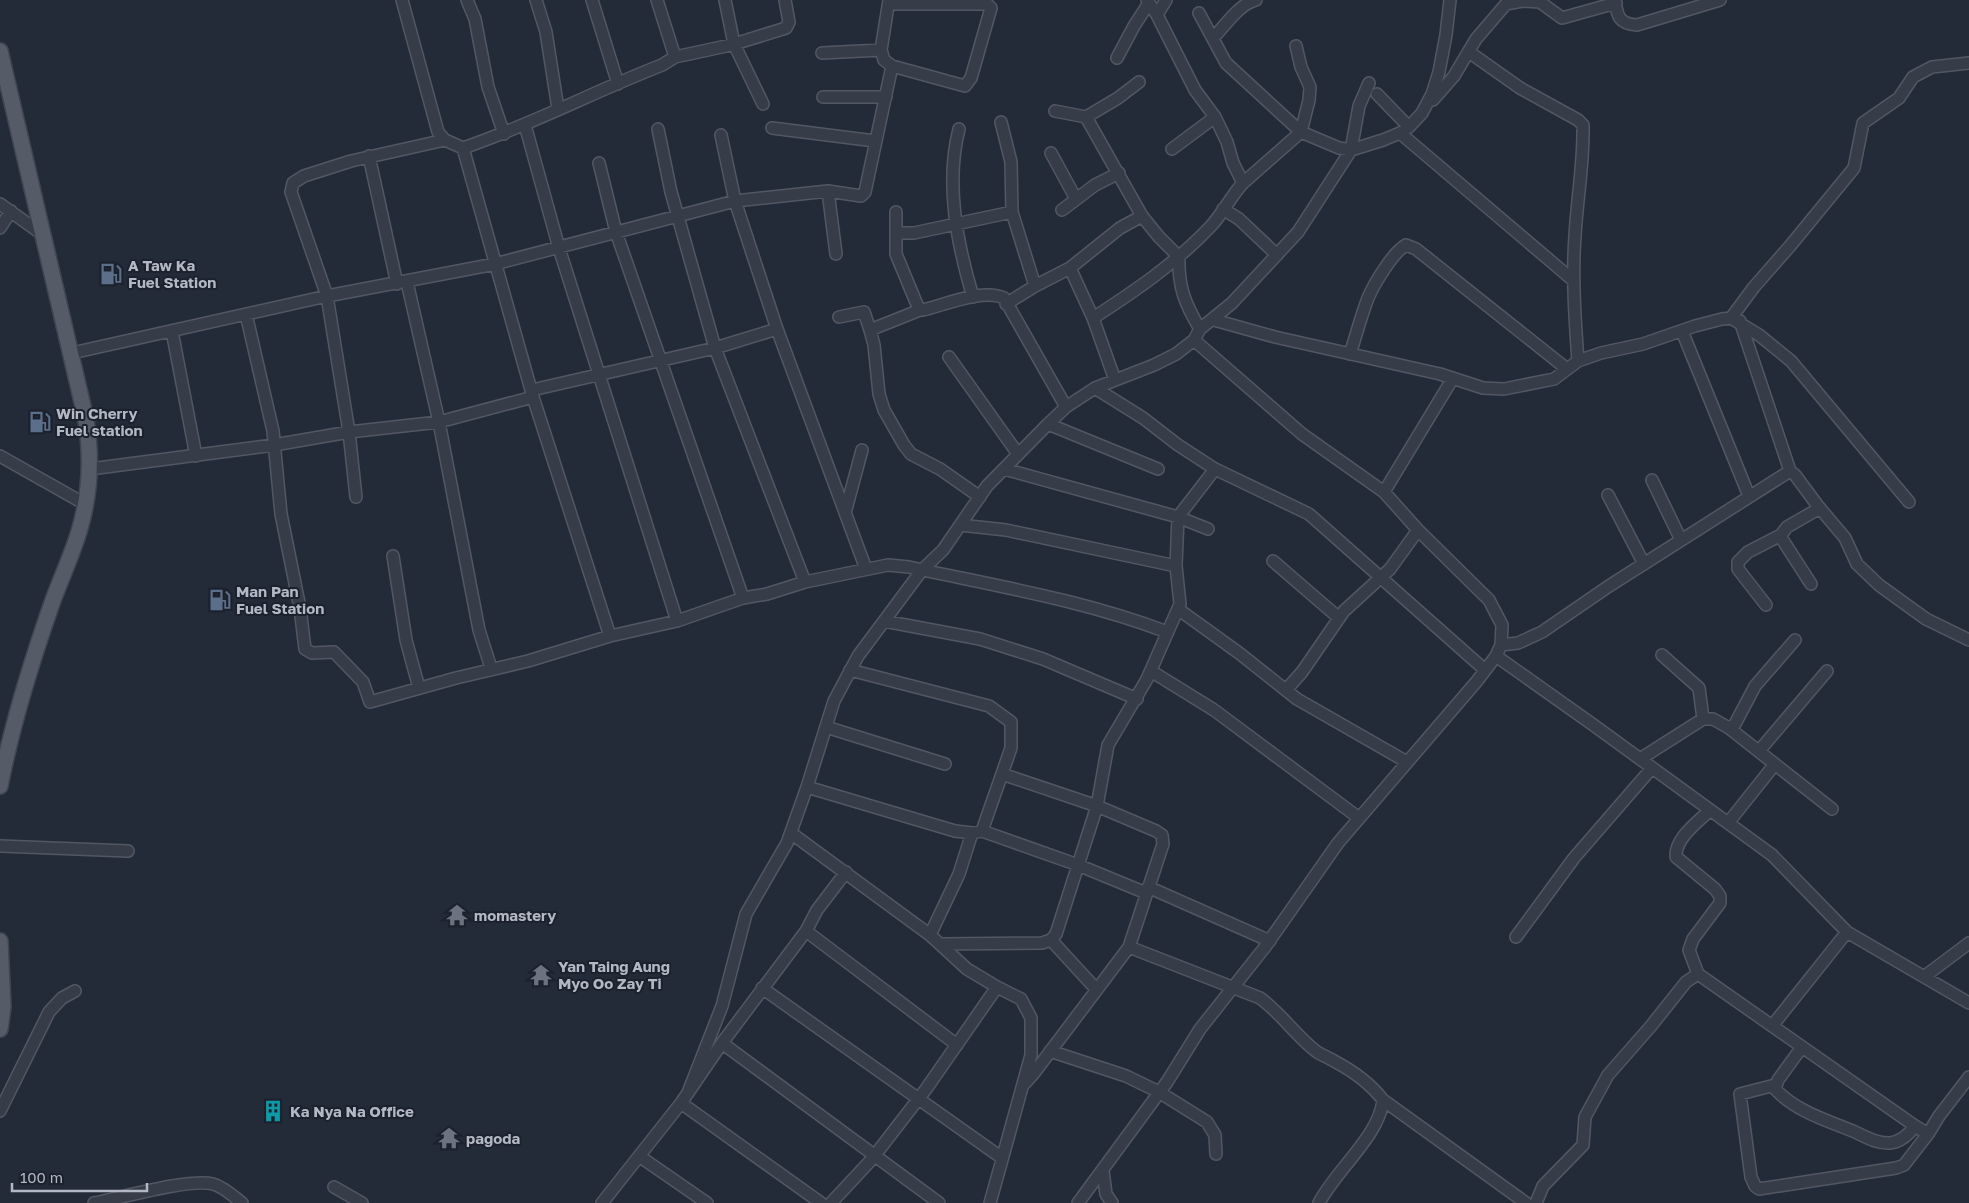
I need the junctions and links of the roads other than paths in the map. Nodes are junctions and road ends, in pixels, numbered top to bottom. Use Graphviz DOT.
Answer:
graph roads {
  1 [pos="402,0"];
  2 [pos="467,0"];
  3 [pos="536,0"];
  4 [pos="592,0"];
  5 [pos="657,0"];
  6 [pos="725,0"];
  7 [pos="785,0"];
  8 [pos="1166,0"];
  9 [pos="1256,0"];
  10 [pos="1450,0"];
  11 [pos="1720,0"];
  12 [pos="1148,1"];
  13 [pos="889,2"];
  14 [pos="1615,2"];
  15 [pos="1199,13"];
  16 [pos="1157,15"];
  17 [pos="1213,38"];
  18 [pos="734,44"];
  19 [pos="1296,46"];
  20 [pos="881,50"];
  21 [pos="0,51"];
  22 [pos="1469,52"];
  23 [pos="822,54"];
  24 [pos="675,57"];
  25 [pos="1118,58"];
  26 [pos="1969,63"];
  27 [pos="892,66"];
  28 [pos="1139,82"];
  29 [pos="1369,83"];
  30 [pos="618,84"];
  31 [pos="1377,94"];
  32 [pos="823,97"];
  33 [pos="886,97"];
  34 [pos="762,104"];
  35 [pos="558,109"];
  36 [pos="1055,111"];
  37 [pos="1422,113"];
  38 [pos="1086,117"];
  39 [pos="1215,117"];
  40 [pos="1001,122"];
  41 [pos="525,125"];
  42 [pos="772,128"];
  43 [pos="658,129"];
  44 [pos="959,129"];
  45 [pos="1405,130"];
  46 [pos="1301,132"];
  47 [pos="504,134"];
  48 [pos="721,135"];
  49 [pos="445,140"];
  50 [pos="875,141"];
  51 [pos="463,148"];
  52 [pos="1172,149"];
  53 [pos="1351,150"];
  54 [pos="1051,152"];
  55 [pos="369,156"];
  56 [pos="599,163"];
  57 [pos="1118,174"];
  58 [pos="1243,183"];
  59 [pos="828,191"];
  60 [pos="1076,199"];
  61 [pos="734,201"];
  62 [pos="0,204"];
  63 [pos="1062,210"];
  64 [pos="1223,210"];
  65 [pos="11,211"];
  66 [pos="896,212"];
  67 [pos="1012,212"];
  68 [pos="1142,216"];
  69 [pos="678,217"];
  70 [pos="956,224"];
  71 [pos="0,228"];
  72 [pos="616,232"];
  73 [pos="897,233"];
  74 [pos="42,234"];
  75 [pos="559,248"];
  76 [pos="836,254"];
  77 [pos="1277,255"];
  78 [pos="1179,257"];
  79 [pos="495,264"];
  80 [pos="1070,268"];
  81 [pos="1574,281"];
  82 [pos="402,283"];
  83 [pos="1034,286"];
  84 [pos="327,296"];
  85 [pos="973,297"];
  86 [pos="1006,304"];
  87 [pos="920,310"];
  88 [pos="246,314"];
  89 [pos="839,317"];
  90 [pos="1093,318"];
  91 [pos="1214,320"];
  92 [pos="1736,320"];
  93 [pos="777,329"];
  94 [pos="870,330"];
  95 [pos="1682,330"];
  96 [pos="172,331"];
  97 [pos="1197,334"];
  98 [pos="715,348"];
  99 [pos="72,353"];
  100 [pos="1350,354"];
  101 [pos="949,357"];
  102 [pos="662,360"];
  103 [pos="1578,361"];
  104 [pos="1567,370"];
  105 [pos="600,374"];
  106 [pos="1453,378"];
  107 [pos="1115,380"];
  108 [pos="1095,388"];
  109 [pos="533,393"];
  110 [pos="1066,407"];
  111 [pos="439,422"];
  112 [pos="1048,424"];
  113 [pos="349,432"];
  114 [pos="274,445"];
  115 [pos="862,450"];
  116 [pos="1018,454"];
  117 [pos="0,456"];
  118 [pos="196,456"];
  119 [pos="90,469"];
  120 [pos="1004,469"];
  121 [pos="1215,469"];
  122 [pos="1158,470"];
  123 [pos="1790,471"];
  124 [pos="1652,480"];
  125 [pos="1384,492"];
  126 [pos="1608,495"];
  127 [pos="1749,496"];
  128 [pos="356,497"];
  129 [pos="980,497"];
  130 [pos="1909,502"];
  131 [pos="85,504"];
  132 [pos="1820,508"];
  133 [pos="845,513"];
  134 [pos="1178,517"];
  135 [pos="960,525"];
  136 [pos="1208,529"];
  137 [pos="1418,530"];
  138 [pos="1781,535"];
  139 [pos="1681,540"];
  140 [pos="393,556"];
  141 [pos="1273,561"];
  142 [pos="1644,564"];
  143 [pos="1176,566"];
  144 [pos="866,570"];
  145 [pos="922,570"];
  146 [pos="1381,577"];
  147 [pos="805,582"];
  148 [pos="1811,584"];
  149 [pos="743,598"];
  150 [pos="1766,605"];
  151 [pos="1178,609"];
  152 [pos="1339,618"];
  153 [pos="677,621"];
  154 [pos="884,621"];
  155 [pos="1167,632"];
  156 [pos="610,636"];
  157 [pos="1795,640"];
  158 [pos="1969,640"];
  159 [pos="1501,645"];
  160 [pos="1662,655"];
  161 [pos="1496,656"];
  162 [pos="491,668"];
  163 [pos="850,670"];
  164 [pos="1485,670"];
  165 [pos="1151,671"];
  166 [pos="1827,671"];
  167 [pos="419,688"];
  168 [pos="1286,690"];
  169 [pos="1136,699"];
  170 [pos="17,710"];
  171 [pos="1703,719"];
  172 [pos="826,727"];
  173 [pos="1729,728"];
  174 [pos="0,749"];
  175 [pos="1759,751"];
  176 [pos="1640,759"];
  177 [pos="1407,762"];
  178 [pos="945,764"];
  179 [pos="1775,764"];
  180 [pos="1652,768"];
  181 [pos="1002,774"];
  182 [pos="0,786"];
  183 [pos="807,787"];
  184 [pos="1097,806"];
  185 [pos="1832,809"];
  186 [pos="1710,810"];
  187 [pos="1359,818"];
  188 [pos="1728,824"];
  189 [pos="977,832"];
  190 [pos="791,833"];
  191 [pos="0,846"];
  192 [pos="128,851"];
  193 [pos="1078,865"];
  194 [pos="846,872"];
  195 [pos="1147,890"];
  196 [pos="806,931"];
  197 [pos="1847,932"];
  198 [pos="930,935"];
  199 [pos="1516,937"];
  200 [pos="1051,940"];
  201 [pos="1270,941"];
  202 [pos="0,942"];
  203 [pos="1969,943"];
  204 [pos="941,944"];
  205 [pos="1129,947"];
  206 [pos="1698,974"];
  207 [pos="1925,976"];
  208 [pos="996,987"];
  209 [pos="762,988"];
  210 [pos="1232,988"];
  211 [pos="1096,989"];
  212 [pos="75,991"];
  213 [pos="1969,1003"];
  214 [pos="1772,1026"];
  215 [pos="0,1030"];
  216 [pos="722,1043"];
  217 [pos="957,1045"];
  218 [pos="1802,1047"];
  219 [pos="1050,1051"];
  220 [pos="1969,1077"];
  221 [pos="1022,1085"];
  222 [pos="1775,1085"];
  223 [pos="689,1090"];
  224 [pos="1159,1092"];
  225 [pos="918,1099"];
  226 [pos="1383,1100"];
  227 [pos="681,1103"];
  228 [pos="0,1110"];
  229 [pos="1915,1126"];
  230 [pos="1928,1134"];
  231 [pos="1216,1154"];
  232 [pos="875,1155"];
  233 [pos="639,1156"];
  234 [pos="1002,1158"];
  235 [pos="1103,1171"];
  236 [pos="334,1187"];
  237 [pos="94,1203"];
  238 [pos="242,1203"];
  239 [pos="362,1203"];
  240 [pos="602,1203"];
  241 [pos="707,1203"];
  242 [pos="821,1203"];
  243 [pos="832,1203"];
  244 [pos="939,1203"];
  245 [pos="990,1203"];
  246 [pos="1078,1203"];
  247 [pos="1112,1203"];
  248 [pos="1319,1203"];
  249 [pos="1526,1203"];
  250 [pos="1536,1203"];
  1 -- 49 [label="street"];
  2 -- 47 [label="street"];
  3 -- 35 [label="street"];
  4 -- 30 [label="street"];
  5 -- 24 [label="street"];
  6 -- 18 [label="street"];
  7 -- 18 [label="street"];
  8 -- 16 [label="street"];
  9 -- 17 [label="street"];
  10 -- 37 [label="street"];
  11 -- 14 [label="street"];
  12 -- 16 [label="street"];
  12 -- 25 [label="street"];
  13 -- 20 [label="street"];
  13 -- 27 [label="street"];
  14 -- 22 [label="street"];
  15 -- 17 [label="street"];
  16 -- 39 [label="street"];
  17 -- 46 [label="street"];
  18 -- 24 [label="street"];
  18 -- 34 [label="street"];
  19 -- 46 [label="street"];
  20 -- 23 [label="street"];
  20 -- 27 [label="street"];
  21 -- 74 [label="main road"];
  22 -- 37 [label="street"];
  22 -- 81 [label="street"];
  24 -- 30 [label="street"];
  26 -- 92 [label="street"];
  27 -- 33 [label="street"];
  28 -- 38 [label="street"];
  29 -- 53 [label="street"];
  30 -- 35 [label="street"];
  31 -- 45 [label="street"];
  32 -- 33 [label="street"];
  33 -- 50 [label="street"];
  35 -- 41 [label="street"];
  36 -- 38 [label="street"];
  37 -- 45 [label="street"];
  38 -- 57 [label="street"];
  39 -- 52 [label="street"];
  39 -- 58 [label="street"];
  40 -- 67 [label="street"];
  41 -- 47 [label="street"];
  41 -- 75 [label="street"];
  42 -- 50 [label="street"];
  43 -- 69 [label="street"];
  44 -- 70 [label="street"];
  45 -- 53 [label="street"];
  45 -- 81 [label="street"];
  46 -- 53 [label="street"];
  46 -- 58 [label="street"];
  47 -- 51 [label="street"];
  48 -- 61 [label="street"];
  49 -- 51 [label="street"];
  49 -- 55 [label="street"];
  50 -- 59 [label="street"];
  51 -- 79 [label="street"];
  53 -- 77 [label="street"];
  54 -- 60 [label="street"];
  55 -- 82 [label="street"];
  55 -- 84 [label="street"];
  56 -- 72 [label="street"];
  57 -- 60 [label="street"];
  57 -- 68 [label="street"];
  58 -- 64 [label="street"];
  59 -- 61 [label="street"];
  59 -- 76 [label="street"];
  60 -- 63 [label="street"];
  61 -- 69 [label="street"];
  61 -- 93 [label="street"];
  62 -- 65 [label="street"];
  64 -- 77 [label="street"];
  64 -- 78 [label="street"];
  65 -- 71 [label="street"];
  65 -- 74 [label="street"];
  66 -- 73 [label="street"];
  67 -- 70 [label="street"];
  67 -- 83 [label="street"];
  68 -- 78 [label="street"];
  68 -- 80 [label="street"];
  69 -- 72 [label="street"];
  69 -- 98 [label="street"];
  70 -- 73 [label="street"];
  70 -- 85 [label="street"];
  72 -- 75 [label="street"];
  72 -- 102 [label="street"];
  73 -- 87 [label="street"];
  74 -- 99 [label="main road"];
  75 -- 79 [label="street"];
  75 -- 105 [label="street"];
  77 -- 91 [label="street"];
  78 -- 90 [label="street"];
  78 -- 97 [label="street"];
  79 -- 82 [label="street"];
  79 -- 109 [label="street"];
  80 -- 83 [label="street"];
  80 -- 90 [label="street"];
  81 -- 103 [label="street"];
  82 -- 84 [label="street"];
  82 -- 111 [label="street"];
  83 -- 86 [label="street"];
  84 -- 88 [label="street"];
  84 -- 113 [label="street"];
  85 -- 86 [label="street"];
  85 -- 87 [label="street"];
  86 -- 110 [label="street"];
  87 -- 94 [label="street"];
  88 -- 96 [label="street"];
  88 -- 114 [label="street"];
  89 -- 94 [label="street"];
  90 -- 107 [label="street"];
  91 -- 97 [label="street"];
  91 -- 100 [label="street"];
  92 -- 95 [label="street"];
  92 -- 123 [label="street"];
  92 -- 130 [label="street"];
  93 -- 98 [label="street"];
  93 -- 133 [label="street"];
  94 -- 129 [label="street"];
  95 -- 103 [label="street"];
  95 -- 127 [label="street"];
  96 -- 99 [label="street"];
  96 -- 118 [label="street"];
  97 -- 107 [label="street"];
  97 -- 125 [label="street"];
  98 -- 102 [label="street"];
  98 -- 147 [label="street"];
  99 -- 119 [label="main road"];
  100 -- 104 [label="street"];
  100 -- 106 [label="street"];
  101 -- 116 [label="street"];
  102 -- 105 [label="street"];
  102 -- 149 [label="street"];
  103 -- 104 [label="street"];
  104 -- 106 [label="street"];
  105 -- 109 [label="street"];
  105 -- 153 [label="street"];
  106 -- 125 [label="street"];
  107 -- 108 [label="street"];
  108 -- 110 [label="street"];
  108 -- 121 [label="street"];
  109 -- 111 [label="street"];
  109 -- 156 [label="street"];
  110 -- 112 [label="street"];
  111 -- 113 [label="street"];
  111 -- 162 [label="street"];
  112 -- 116 [label="street"];
  112 -- 122 [label="street"];
  113 -- 114 [label="street"];
  113 -- 128 [label="street"];
  114 -- 118 [label="street"];
  114 -- 167 [label="street"];
  115 -- 133 [label="street"];
  116 -- 120 [label="street"];
  117 -- 131 [label="street"];
  118 -- 119 [label="street"];
  119 -- 131 [label="main road"];
  120 -- 129 [label="street"];
  120 -- 134 [label="street"];
  121 -- 134 [label="street"];
  121 -- 146 [label="street"];
  123 -- 127 [label="street"];
  123 -- 132 [label="street"];
  124 -- 139 [label="street"];
  125 -- 137 [label="street"];
  126 -- 142 [label="street"];
  127 -- 139 [label="street"];
  129 -- 135 [label="street"];
  131 -- 170 [label="main road"];
  132 -- 138 [label="street"];
  132 -- 158 [label="street"];
  133 -- 144 [label="street"];
  134 -- 136 [label="street"];
  134 -- 143 [label="street"];
  135 -- 143 [label="street"];
  135 -- 145 [label="street"];
  137 -- 146 [label="street"];
  137 -- 159 [label="street"];
  138 -- 148 [label="street"];
  138 -- 150 [label="street"];
  139 -- 142 [label="street"];
  140 -- 167 [label="street"];
  141 -- 152 [label="street"];
  142 -- 159 [label="street"];
  143 -- 151 [label="street"];
  144 -- 145 [label="street"];
  144 -- 147 [label="street"];
  145 -- 154 [label="street"];
  145 -- 155 [label="street"];
  146 -- 152 [label="street"];
  146 -- 164 [label="street"];
  147 -- 149 [label="street"];
  149 -- 153 [label="street"];
  151 -- 155 [label="street"];
  151 -- 168 [label="street"];
  152 -- 168 [label="street"];
  153 -- 156 [label="street"];
  154 -- 163 [label="street"];
  154 -- 169 [label="street"];
  155 -- 165 [label="street"];
  156 -- 162 [label="street"];
  157 -- 173 [label="street"];
  159 -- 161 [label="street"];
  160 -- 171 [label="street"];
  161 -- 164 [label="street"];
  161 -- 176 [label="street"];
  162 -- 167 [label="street"];
  163 -- 172 [label="street"];
  163 -- 181 [label="street"];
  164 -- 177 [label="street"];
  165 -- 169 [label="street"];
  165 -- 187 [label="street"];
  166 -- 175 [label="street"];
  168 -- 177 [label="street"];
  169 -- 184 [label="street"];
  170 -- 174 [label="main road"];
  170 -- 182 [label="main road"];
  171 -- 173 [label="street"];
  171 -- 176 [label="street"];
  172 -- 178 [label="street"];
  172 -- 183 [label="street"];
  173 -- 175 [label="street"];
  175 -- 179 [label="street"];
  176 -- 180 [label="street"];
  177 -- 187 [label="street"];
  179 -- 185 [label="street"];
  179 -- 188 [label="street"];
  180 -- 186 [label="street"];
  180 -- 199 [label="street"];
  181 -- 184 [label="street"];
  181 -- 189 [label="street"];
  183 -- 189 [label="street"];
  183 -- 190 [label="street"];
  184 -- 193 [label="street"];
  184 -- 195 [label="street"];
  186 -- 188 [label="street"];
  186 -- 206 [label="street"];
  187 -- 201 [label="street"];
  188 -- 197 [label="street"];
  189 -- 193 [label="street"];
  189 -- 198 [label="street"];
  190 -- 194 [label="street"];
  190 -- 223 [label="street"];
  191 -- 192 [label="street"];
  193 -- 195 [label="street"];
  193 -- 200 [label="street"];
  194 -- 196 [label="street"];
  194 -- 198 [label="street"];
  195 -- 201 [label="street"];
  195 -- 205 [label="street"];
  196 -- 209 [label="street"];
  196 -- 217 [label="street"];
  197 -- 207 [label="street"];
  197 -- 214 [label="street"];
  198 -- 204 [label="street"];
  200 -- 204 [label="street"];
  200 -- 211 [label="street"];
  201 -- 210 [label="street"];
  202 -- 215 [label="main road"];
  203 -- 207 [label="street"];
  204 -- 208 [label="street"];
  205 -- 210 [label="street"];
  205 -- 211 [label="street"];
  206 -- 214 [label="street"];
  206 -- 250 [label="street"];
  207 -- 213 [label="street"];
  208 -- 217 [label="street"];
  208 -- 221 [label="street"];
  209 -- 216 [label="street"];
  209 -- 225 [label="street"];
  210 -- 224 [label="street"];
  210 -- 226 [label="street"];
  211 -- 219 [label="street"];
  212 -- 228 [label="street"];
  214 -- 218 [label="street"];
  216 -- 223 [label="street"];
  216 -- 232 [label="street"];
  217 -- 225 [label="street"];
  218 -- 222 [label="street"];
  218 -- 229 [label="street"];
  219 -- 221 [label="street"];
  219 -- 224 [label="street"];
  220 -- 230 [label="street"];
  221 -- 234 [label="street"];
  222 -- 229 [label="street"];
  222 -- 230 [label="street"];
  223 -- 227 [label="street"];
  224 -- 231 [label="street"];
  224 -- 235 [label="street"];
  225 -- 232 [label="street"];
  225 -- 234 [label="street"];
  226 -- 248 [label="street"];
  226 -- 249 [label="street"];
  227 -- 233 [label="street"];
  227 -- 242 [label="street"];
  229 -- 230 [label="street"];
  232 -- 243 [label="street"];
  232 -- 244 [label="street"];
  233 -- 240 [label="street"];
  233 -- 241 [label="street"];
  234 -- 245 [label="street"];
  235 -- 246 [label="street"];
  235 -- 247 [label="street"];
  236 -- 239 [label="street"];
  237 -- 238 [label="street"];
}
